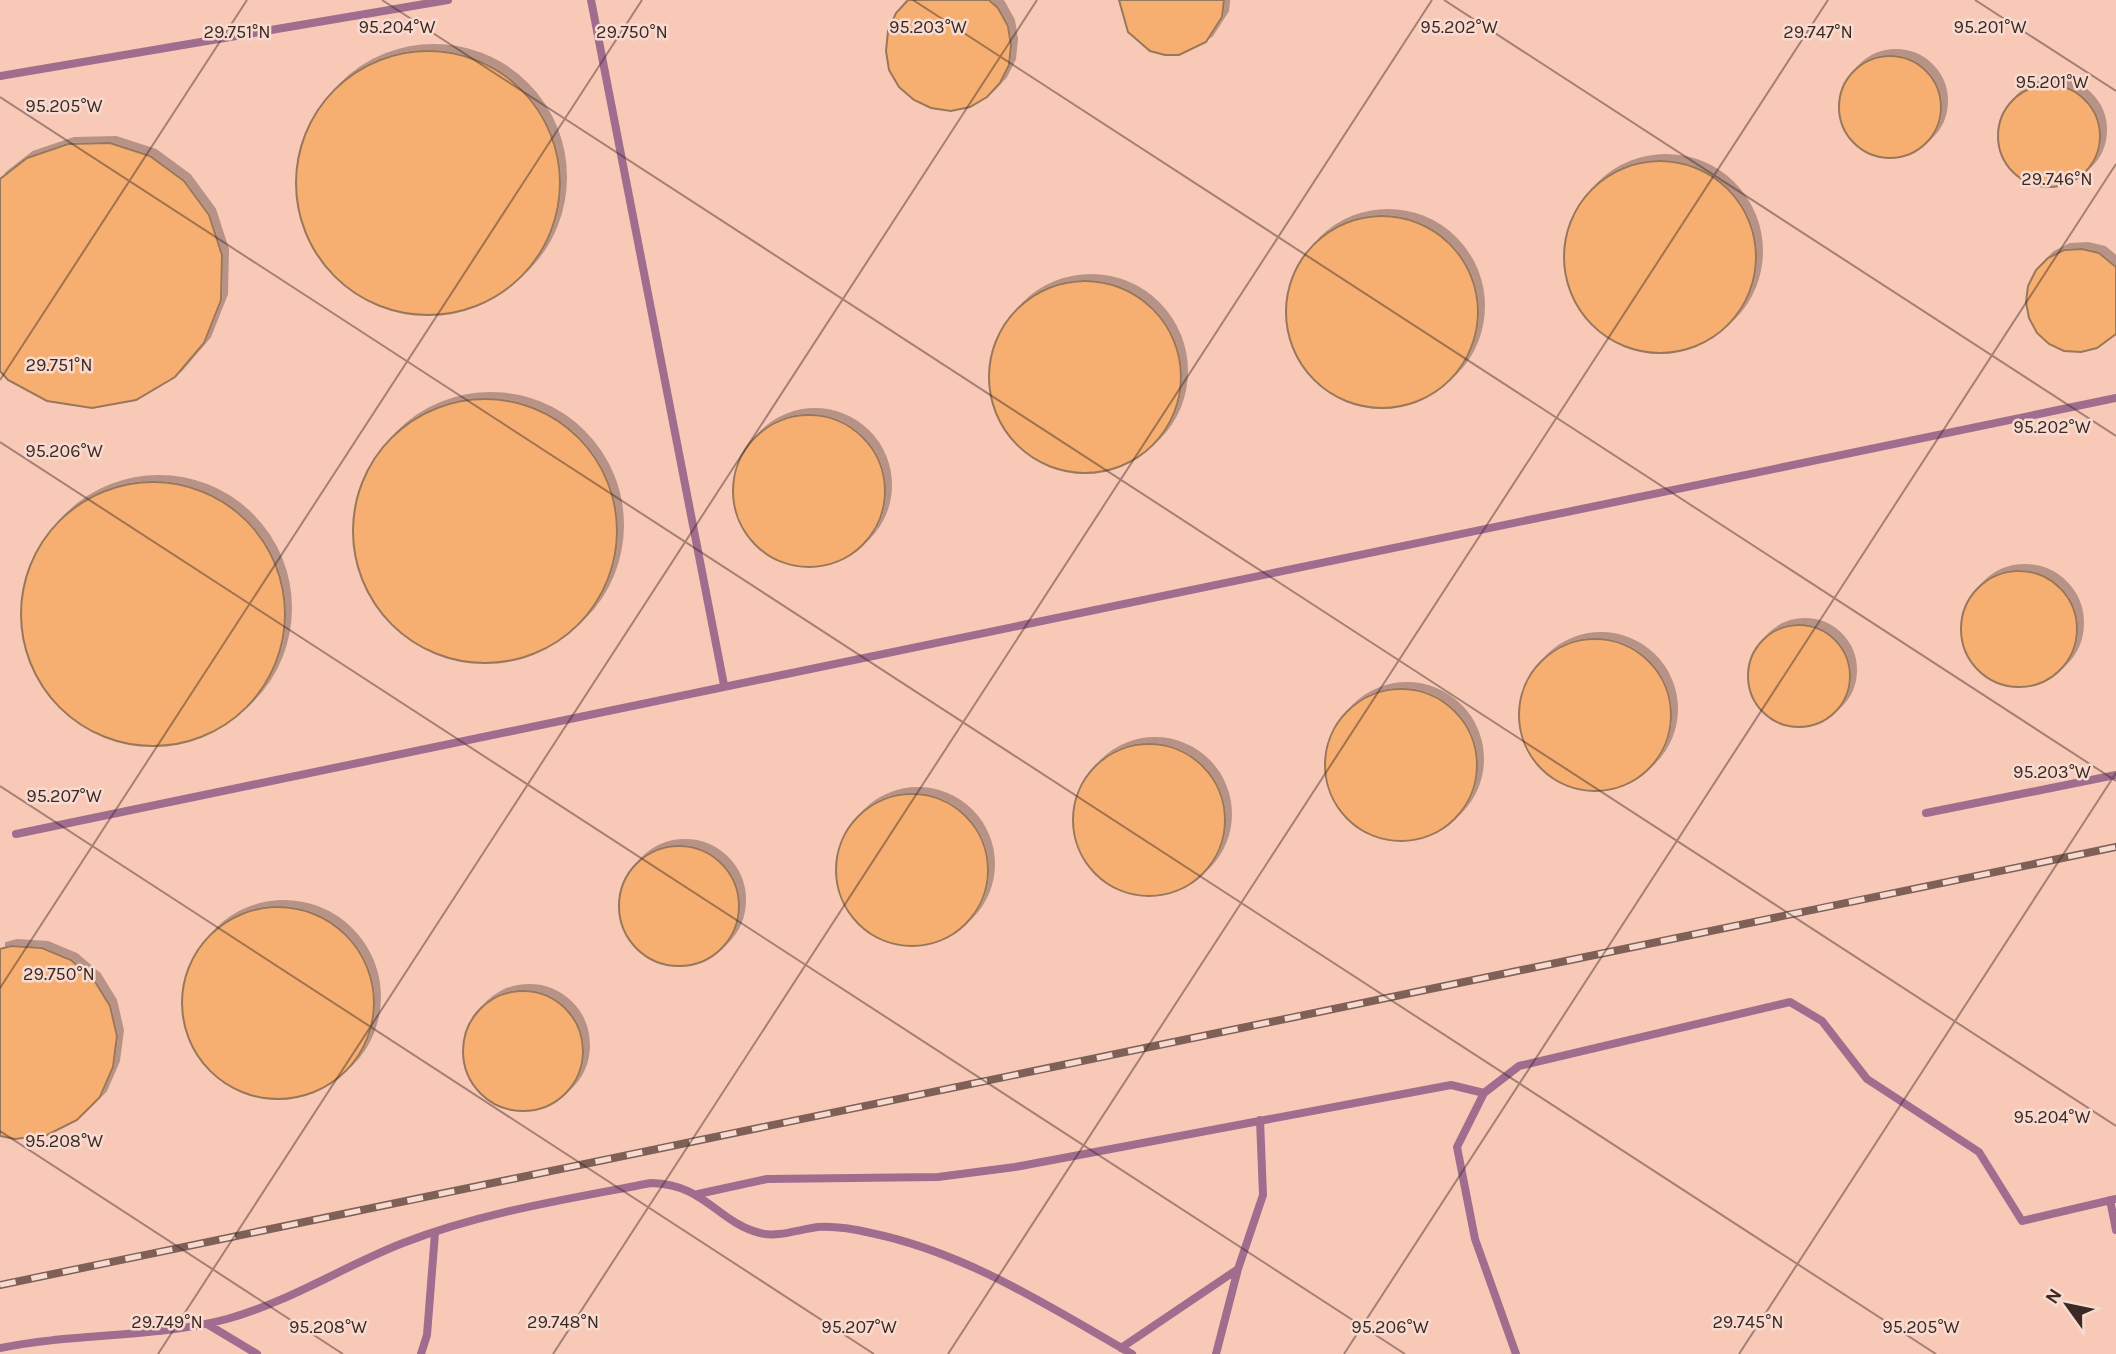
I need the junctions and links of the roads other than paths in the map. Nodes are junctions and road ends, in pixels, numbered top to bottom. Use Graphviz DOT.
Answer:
graph roads {
  1 [pos="448,0"];
  2 [pos="591,0"];
  3 [pos="0,76"];
  4 [pos="2116,398"];
  5 [pos="724,685"];
  6 [pos="2116,775"];
  7 [pos="1926,813"];
  8 [pos="16,834"];
  9 [pos="1484,1093"];
  10 [pos="1260,1120"];
  11 [pos="698,1194"];
  12 [pos="2113,1200"];
  13 [pos="2116,1230"];
  14 [pos="435,1233"];
  15 [pos="1238,1269"];
  16 [pos="207,1324"];
  17 [pos="0,1348"];
  18 [pos="1121,1348"];
  19 [pos="257,1354"];
  20 [pos="421,1354"];
  21 [pos="1132,1354"];
  22 [pos="1216,1354"];
  23 [pos="1516,1354"];
  1 -- 3 [label="lane"];
  2 -- 5 [label="lane"];
  4 -- 5 [label="lane"];
  5 -- 8 [label="lane"];
  6 -- 7 [label="lane"];
  9 -- 10 [label="lane"];
  9 -- 12 [label="lane"];
  9 -- 23 [label="lane"];
  10 -- 11 [label="lane"];
  10 -- 15 [label="lane"];
  11 -- 14 [label="lane"];
  11 -- 18 [label="lane"];
  12 -- 13 [label="lane"];
  14 -- 16 [label="lane"];
  14 -- 20 [label="lane"];
  15 -- 18 [label="lane"];
  15 -- 22 [label="lane"];
  16 -- 17 [label="lane"];
  16 -- 19 [label="lane"];
  18 -- 21 [label="lane"];
}
